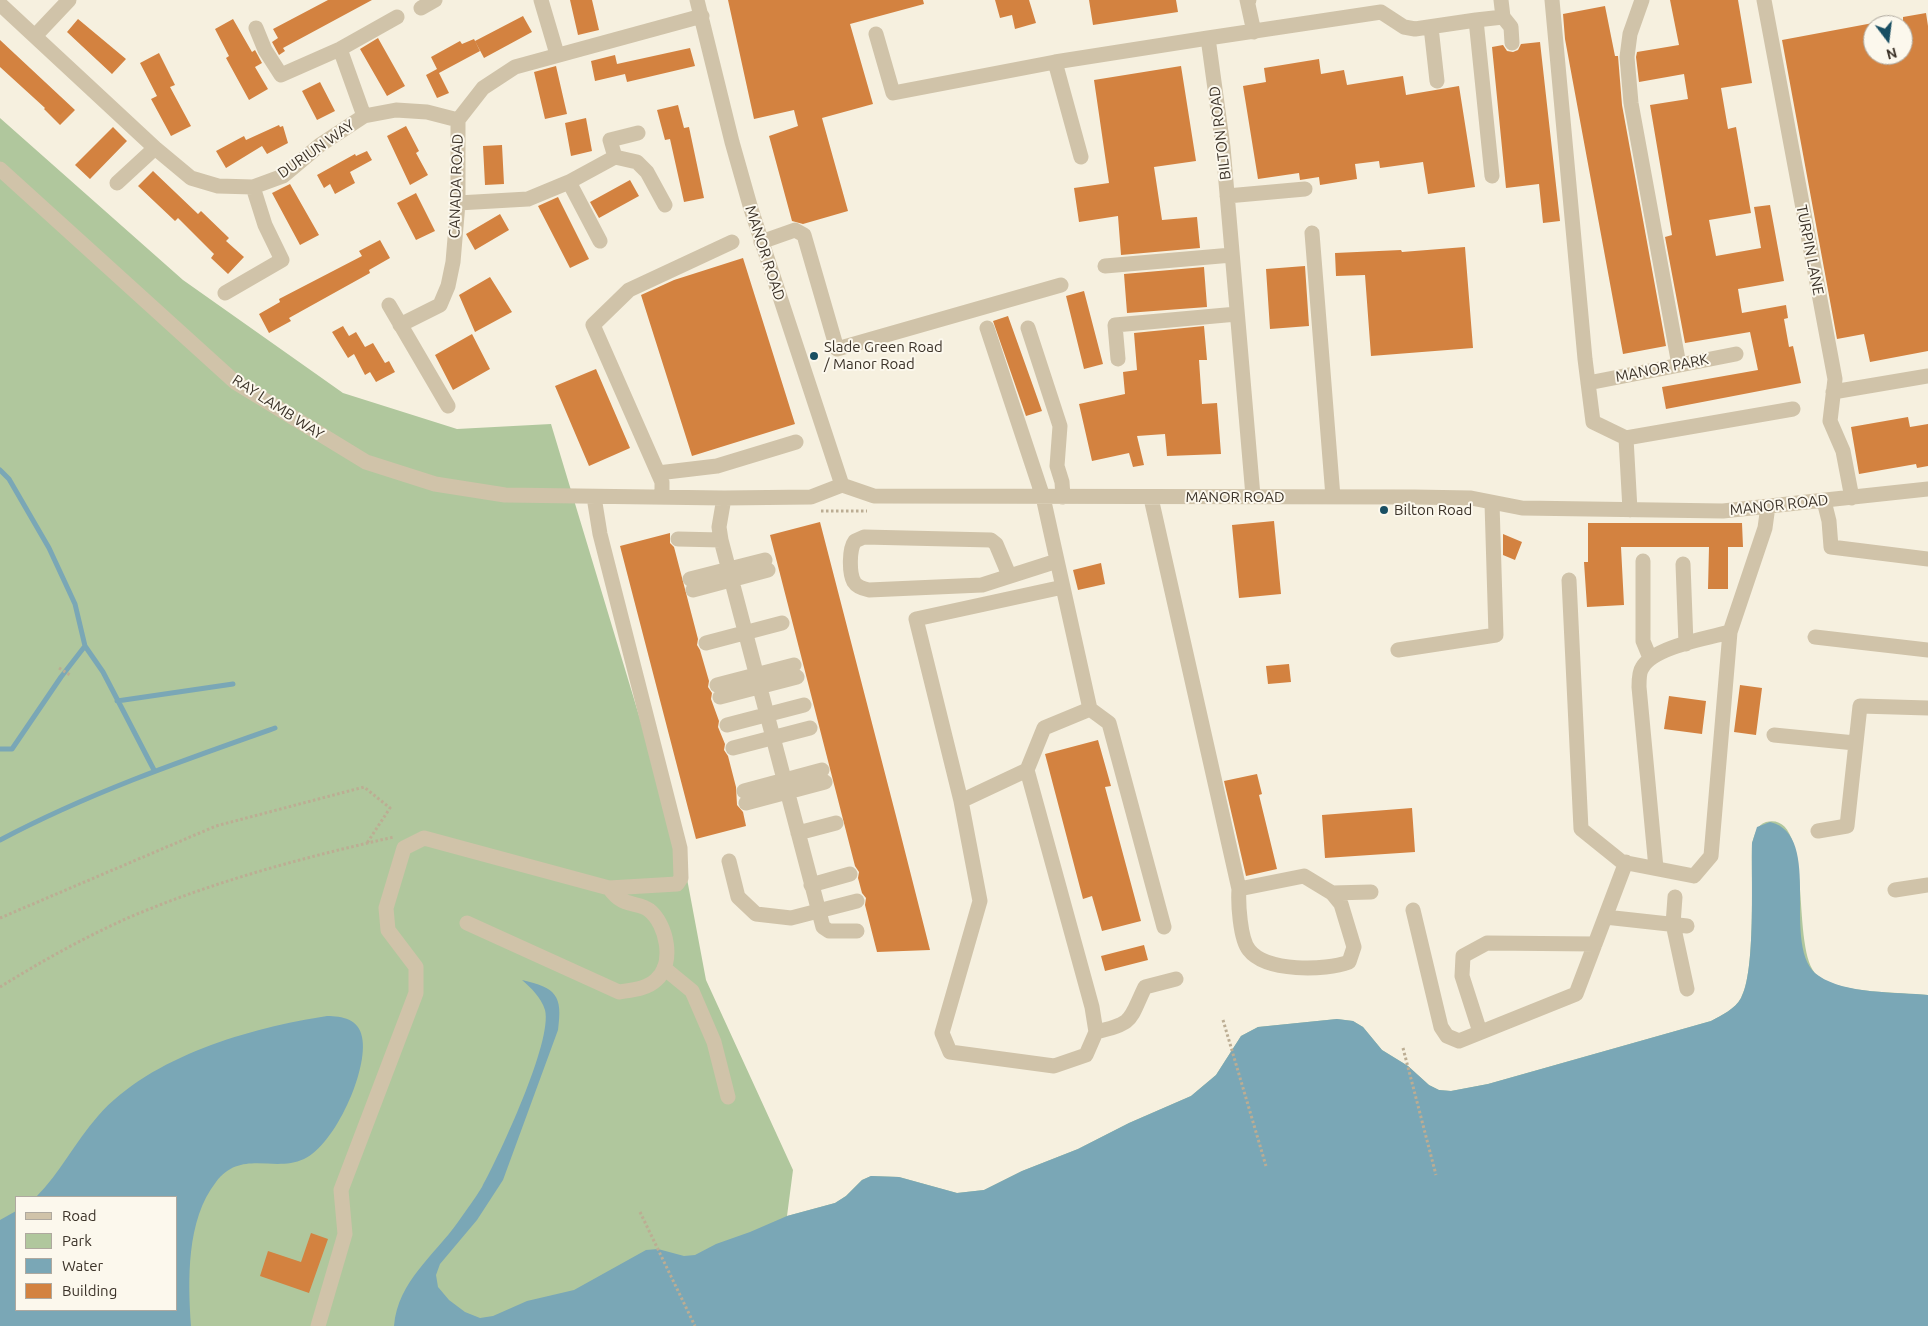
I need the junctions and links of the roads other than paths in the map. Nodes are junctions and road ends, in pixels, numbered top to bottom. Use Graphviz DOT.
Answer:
graph roads {
  1 [pos="69,0"];
  2 [pos="435,0"];
  3 [pos="541,0"];
  4 [pos="697,0"];
  5 [pos="1248,0"];
  6 [pos="1501,0"];
  7 [pos="1552,0"];
  8 [pos="1642,0"];
  9 [pos="1764,0"];
  10 [pos="0,4"];
  11 [pos="421,8"];
  12 [pos="702,16"];
  13 [pos="397,17"];
  14 [pos="1503,17"];
  15 [pos="1476,20"];
  16 [pos="1431,27"];
  17 [pos="256,28"];
  18 [pos="1254,32"];
  19 [pos="876,34"];
  20 [pos="35,36"];
  21 [pos="1208,38"];
  22 [pos="1512,43"];
  23 [pos="340,49"];
  24 [pos="557,54"];
  25 [pos="1055,62"];
  26 [pos="1437,81"];
  27 [pos="364,116"];
  28 [pos="458,120"];
  29 [pos="638,134"];
  30 [pos="154,148"];
  31 [pos="615,157"];
  32 [pos="1081,157"];
  33 [pos="0,169"];
  34 [pos="1492,176"];
  35 [pos="569,182"];
  36 [pos="117,183"];
  37 [pos="253,187"];
  38 [pos="1306,189"];
  39 [pos="1228,196"];
  40 [pos="458,203"];
  41 [pos="665,205"];
  42 [pos="1312,233"];
  43 [pos="600,241"];
  44 [pos="732,242"];
  45 [pos="761,242"];
  46 [pos="1232,255"];
  47 [pos="1105,266"];
  48 [pos="1061,285"];
  49 [pos="225,293"];
  50 [pos="389,304"];
  51 [pos="1238,314"];
  52 [pos="400,325"];
  53 [pos="987,328"];
  54 [pos="1028,328"];
  55 [pos="1736,354"];
  56 [pos="1118,359"];
  57 [pos="1678,365"];
  58 [pos="1928,376"];
  59 [pos="1588,384"];
  60 [pos="1833,392"];
  61 [pos="448,406"];
  62 [pos="1793,409"];
  63 [pos="1626,438"];
  64 [pos="796,442"];
  65 [pos="658,473"];
  66 [pos="842,485"];
  67 [pos="1928,489"];
  68 [pos="1253,496"];
  69 [pos="594,497"];
  70 [pos="662,497"];
  71 [pos="1043,497"];
  72 [pos="1063,497"];
  73 [pos="1333,497"];
  74 [pos="724,498"];
  75 [pos="1150,498"];
  76 [pos="1852,498"];
  77 [pos="1824,501"];
  78 [pos="1492,503"];
  79 [pos="1768,506"];
  80 [pos="1630,510"];
  81 [pos="678,539"];
  82 [pos="721,540"];
  83 [pos="1643,560"];
  84 [pos="1928,560"];
  85 [pos="1057,561"];
  86 [pos="1683,564"];
  87 [pos="767,565"];
  88 [pos="730,575"];
  89 [pos="1009,575"];
  90 [pos="1569,580"];
  91 [pos="692,584"];
  92 [pos="1063,586"];
  93 [pos="781,618"];
  94 [pos="744,628"];
  95 [pos="1730,632"];
  96 [pos="1815,637"];
  97 [pos="705,638"];
  98 [pos="1686,644"];
  99 [pos="1398,650"];
  100 [pos="1928,650"];
  101 [pos="1650,658"];
  102 [pos="795,671"];
  103 [pos="758,681"];
  104 [pos="718,691"];
  105 [pos="1928,708"];
  106 [pos="1090,709"];
  107 [pos="770,726"];
  108 [pos="1774,735"];
  109 [pos="1854,743"];
  110 [pos="1027,770"];
  111 [pos="824,776"];
  112 [pos="786,786"];
  113 [pos="745,797"];
  114 [pos="961,801"];
  115 [pos="837,828"];
  116 [pos="1818,830"];
  117 [pos="799,838"];
  118 [pos="729,861"];
  119 [pos="1626,862"];
  120 [pos="1656,868"];
  121 [pos="850,874"];
  122 [pos="812,885"];
  123 [pos="1928,885"];
  124 [pos="609,888"];
  125 [pos="1239,889"];
  126 [pos="1895,890"];
  127 [pos="1371,892"];
  128 [pos="1332,893"];
  129 [pos="1675,897"];
  130 [pos="857,901"];
  131 [pos="1413,910"];
  132 [pos="818,911"];
  133 [pos="1605,917"];
  134 [pos="466,923"];
  135 [pos="1680,925"];
  136 [pos="1164,927"];
  137 [pos="857,931"];
  138 [pos="1595,944"];
  139 [pos="664,968"];
  140 [pos="1176,979"];
  141 [pos="1687,989"];
  142 [pos="1096,1032"];
  143 [pos="1480,1032"];
  144 [pos="728,1097"];
  145 [pos="318,1326"];
  1 -- 20 [label="street"];
  2 -- 11 [label="street"];
  3 -- 24 [label="street"];
  4 -- 12 [label="street, MANOR ROAD"];
  5 -- 18 [label="street"];
  6 -- 14 [label="street"];
  7 -- 59 [label="street"];
  8 -- 57 [label="street"];
  9 -- 60 [label="street, TURPIN LANE"];
  10 -- 20 [label="street, DURIUN WAY"];
  12 -- 24 [label="street, CANADA ROAD"];
  12 -- 45 [label="street, MANOR ROAD"];
  13 -- 23 [label="street"];
  14 -- 15 [label="street"];
  14 -- 22 [label="street"];
  15 -- 16 [label="street"];
  15 -- 34 [label="street"];
  16 -- 18 [label="street"];
  16 -- 26 [label="street"];
  17 -- 23 [label="street"];
  18 -- 21 [label="street"];
  19 -- 25 [label="street"];
  20 -- 30 [label="street, DURIUN WAY"];
  21 -- 25 [label="street"];
  21 -- 39 [label="street, BILTON ROAD"];
  23 -- 27 [label="street"];
  24 -- 28 [label="street, CANADA ROAD"];
  25 -- 32 [label="street"];
  27 -- 28 [label="street, DURIUN WAY"];
  27 -- 37 [label="street, DURIUN WAY"];
  28 -- 40 [label="street, CANADA ROAD"];
  29 -- 31 [label="street"];
  30 -- 36 [label="street"];
  30 -- 37 [label="street, DURIUN WAY"];
  31 -- 35 [label="street"];
  31 -- 41 [label="street"];
  33 -- 69 [label="street, RAY LAMB WAY"];
  35 -- 40 [label="street"];
  35 -- 43 [label="street"];
  37 -- 49 [label="street"];
  38 -- 39 [label="street"];
  39 -- 46 [label="street, BILTON ROAD"];
  40 -- 52 [label="street, CANADA ROAD"];
  42 -- 73 [label="street"];
  44 -- 65 [label="street"];
  45 -- 48 [label="street"];
  45 -- 66 [label="street, MANOR ROAD"];
  46 -- 47 [label="street"];
  46 -- 51 [label="street, BILTON ROAD"];
  50 -- 52 [label="street"];
  51 -- 56 [label="street"];
  51 -- 68 [label="street, BILTON ROAD"];
  52 -- 61 [label="street"];
  53 -- 71 [label="street"];
  54 -- 72 [label="street"];
  55 -- 57 [label="street, MANOR PARK"];
  57 -- 59 [label="street, MANOR PARK"];
  58 -- 60 [label="street"];
  59 -- 63 [label="street"];
  60 -- 76 [label="street, TURPIN LANE"];
  62 -- 63 [label="street"];
  63 -- 80 [label="street"];
  64 -- 65 [label="street"];
  65 -- 70 [label="street"];
  66 -- 71 [label="street, MANOR ROAD"];
  66 -- 74 [label="street"];
  67 -- 76 [label="street, MANOR ROAD"];
  68 -- 73 [label="street, MANOR ROAD"];
  68 -- 75 [label="street, MANOR ROAD"];
  69 -- 70 [label="street"];
  69 -- 124 [label="street"];
  70 -- 74 [label="street"];
  71 -- 72 [label="street, MANOR ROAD"];
  71 -- 85 [label="street"];
  72 -- 75 [label="street, MANOR ROAD"];
  73 -- 78 [label="street, MANOR ROAD"];
  74 -- 82 [label="street"];
  75 -- 125 [label="street"];
  76 -- 77 [label="street, MANOR ROAD"];
  77 -- 79 [label="street, MANOR ROAD"];
  77 -- 84 [label="street"];
  78 -- 80 [label="street, MANOR ROAD"];
  78 -- 99 [label="street"];
  79 -- 80 [label="street, MANOR ROAD"];
  79 -- 95 [label="street"];
  81 -- 82 [label="street"];
  82 -- 88 [label="street"];
  83 -- 101 [label="street"];
  85 -- 89 [label="street"];
  85 -- 92 [label="street"];
  86 -- 98 [label="street"];
  87 -- 88 [label="street"];
  88 -- 91 [label="street"];
  88 -- 94 [label="street"];
  89 -- 89 [label="street"];
  90 -- 119 [label="street"];
  92 -- 106 [label="street"];
  92 -- 114 [label="street"];
  93 -- 94 [label="street"];
  94 -- 97 [label="street"];
  94 -- 103 [label="street"];
  95 -- 98 [label="street"];
  95 -- 120 [label="street"];
  96 -- 100 [label="street"];
  98 -- 101 [label="street"];
  101 -- 120 [label="street"];
  102 -- 103 [label="street"];
  103 -- 104 [label="street"];
  103 -- 107 [label="street"];
  105 -- 109 [label="street"];
  106 -- 110 [label="street"];
  106 -- 136 [label="street"];
  107 -- 107 [label="street"];
  107 -- 107 [label="street"];
  107 -- 112 [label="street"];
  108 -- 109 [label="street"];
  109 -- 116 [label="street"];
  110 -- 114 [label="street"];
  110 -- 142 [label="street"];
  111 -- 112 [label="street"];
  112 -- 113 [label="street"];
  112 -- 117 [label="street"];
  114 -- 142 [label="street"];
  115 -- 117 [label="street"];
  117 -- 122 [label="street"];
  118 -- 132 [label="street"];
  119 -- 120 [label="street"];
  119 -- 133 [label="street"];
  121 -- 122 [label="street"];
  122 -- 132 [label="street"];
  123 -- 126 [label="street"];
  124 -- 139 [label="street"];
  124 -- 145 [label="street"];
  125 -- 128 [label="street"];
  125 -- 128 [label="street"];
  127 -- 128 [label="street"];
  129 -- 135 [label="street"];
  130 -- 132 [label="street"];
  131 -- 143 [label="street"];
  132 -- 137 [label="street"];
  133 -- 135 [label="street"];
  133 -- 138 [label="street"];
  134 -- 139 [label="street"];
  135 -- 141 [label="street"];
  138 -- 143 [label="street"];
  138 -- 143 [label="street"];
  139 -- 144 [label="street"];
  140 -- 142 [label="street"];
}
